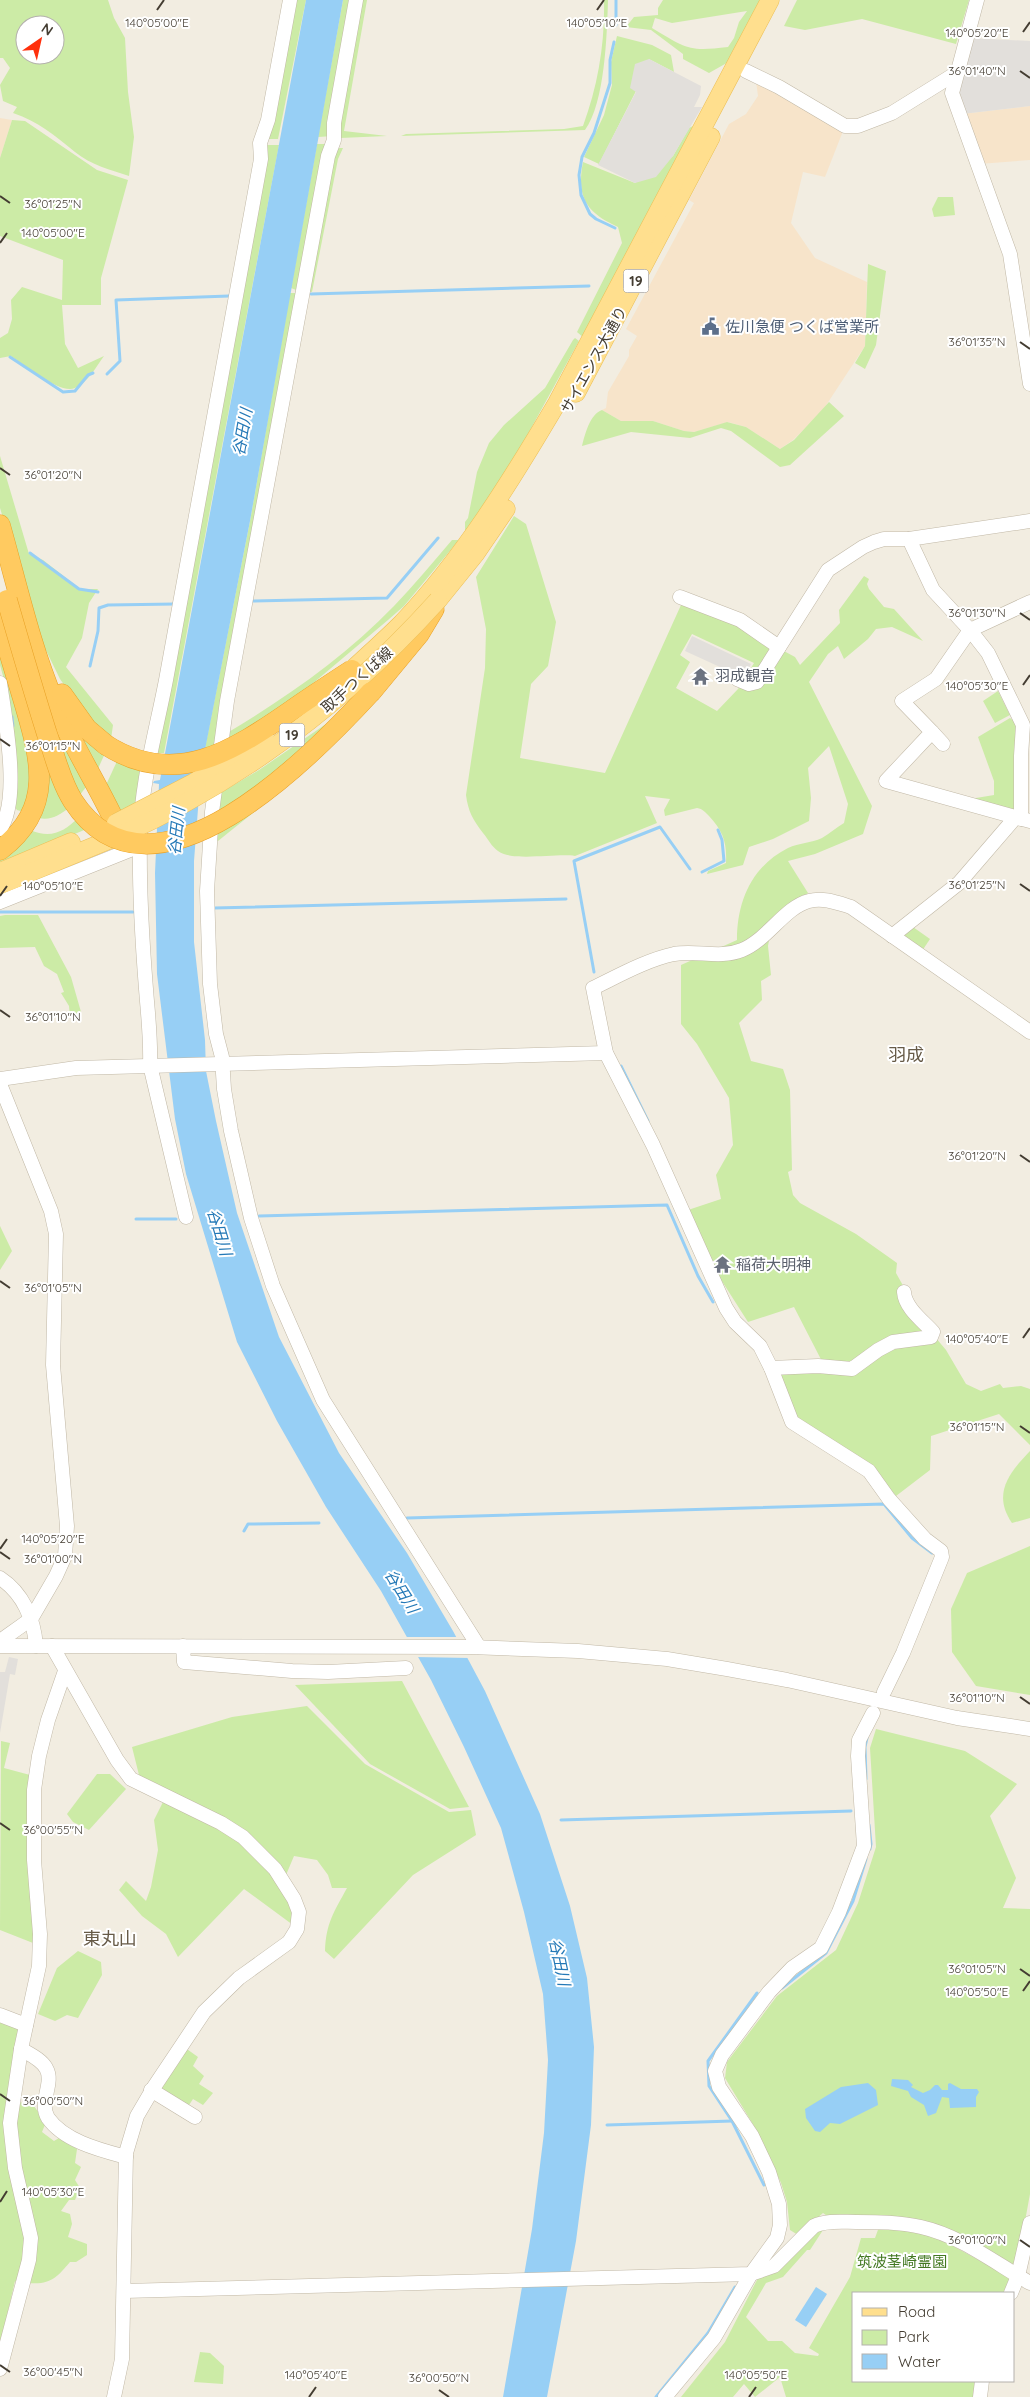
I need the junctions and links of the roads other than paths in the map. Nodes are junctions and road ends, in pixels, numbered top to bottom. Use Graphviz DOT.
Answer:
graph roads {
  1 [pos="290,0"];
  2 [pos="356,0"];
  3 [pos="770,0"];
  4 [pos="784,0"];
  5 [pos="977,0"];
  6 [pos="746,71"];
  7 [pos="958,72"];
  8 [pos="1030,384"];
  9 [pos="1030,521"];
  10 [pos="0,525"];
  11 [pos="909,539"];
  12 [pos="474,546"];
  13 [pos="0,576"];
  14 [pos="680,597"];
  15 [pos="438,600"];
  16 [pos="1030,602"];
  17 [pos="25,615"];
  18 [pos="0,622"];
  19 [pos="970,630"];
  20 [pos="779,647"];
  21 [pos="352,670"];
  22 [pos="736,679"];
  23 [pos="0,683"];
  24 [pos="1,698"];
  25 [pos="932,732"];
  26 [pos="943,744"];
  27 [pos="1022,819"];
  28 [pos="0,829"];
  29 [pos="118,829"];
  30 [pos="140,846"];
  31 [pos="0,850"];
  32 [pos="0,872"];
  33 [pos="0,885"];
  34 [pos="0,902"];
  35 [pos="892,936"];
  36 [pos="1030,1032"];
  37 [pos="606,1053"];
  38 [pos="217,1063"];
  39 [pos="153,1064"];
  40 [pos="0,1079"];
  41 [pos="0,1084"];
  42 [pos="186,1217"];
  43 [pos="904,1292"];
  44 [pos="771,1368"];
  45 [pos="0,1578"];
  46 [pos="31,1619"];
  47 [pos="0,1642"];
  48 [pos="0,1646"];
  49 [pos="36,1646"];
  50 [pos="52,1646"];
  51 [pos="183,1646"];
  52 [pos="475,1647"];
  53 [pos="406,1668"];
  54 [pos="65,1670"];
  55 [pos="884,1692"];
  56 [pos="873,1713"];
  57 [pos="1030,1728"];
  58 [pos="0,2015"];
  59 [pos="26,2024"];
  60 [pos="21,2049"];
  61 [pos="152,2090"];
  62 [pos="195,2117"];
  63 [pos="126,2158"];
  64 [pos="1030,2223"];
  65 [pos="751,2274"];
  66 [pos="1018,2276"];
  67 [pos="1030,2283"];
  68 [pos="124,2291"];
  69 [pos="1011,2292"];
  70 [pos="0,2370"];
  71 [pos="982,2382"];
  72 [pos="114,2397"];
  73 [pos="665,2397"];
  74 [pos="980,2397"];
  1 -- 30 [label="street"];
  2 -- 38 [label="street"];
  3 -- 12 [label="main road, サイエンス大通り / 19"];
  4 -- 6 [label="main road, サイエンス大通り / 19"];
  5 -- 7 [label="street"];
  6 -- 7 [label="street"];
  6 -- 12 [label="main road, サイエンス大通り / 19"];
  7 -- 8 [label="street"];
  9 -- 11 [label="street"];
  10 -- 17 [label="highway"];
  11 -- 19 [label="street"];
  11 -- 20 [label="street"];
  12 -- 15 [label="main road, 取手つくば線 / 19"];
  12 -- 21 [label="main road, 取手つくば線 / 19"];
  13 -- 15 [label="highway, bridge"];
  14 -- 20 [label="street"];
  15 -- 29 [label="main road, 取手つくば線 / 19, bridge"];
  16 -- 19 [label="street"];
  17 -- 21 [label="highway, bridge"];
  17 -- 29 [label="highway"];
  18 -- 31 [label="highway"];
  19 -- 25 [label="street"];
  19 -- 27 [label="street"];
  20 -- 22 [label="street"];
  21 -- 29 [label="main road, 取手つくば線 / 19, bridge"];
  23 -- 24 [label="street"];
  24 -- 28 [label="street"];
  25 -- 26 [label="street"];
  25 -- 27 [label="street"];
  27 -- 35 [label="street"];
  29 -- 32 [label="main road, 取手つくば線 / 19"];
  29 -- 33 [label="main road, 取手つくば線 / 19"];
  30 -- 34 [label="street"];
  30 -- 39 [label="street"];
  35 -- 36 [label="street"];
  35 -- 37 [label="street"];
  37 -- 38 [label="street"];
  37 -- 44 [label="street"];
  38 -- 39 [label="street"];
  38 -- 52 [label="street"];
  39 -- 40 [label="street"];
  39 -- 42 [label="street"];
  41 -- 46 [label="street"];
  43 -- 44 [label="street"];
  44 -- 55 [label="street"];
  45 -- 46 [label="street"];
  46 -- 47 [label="street"];
  46 -- 49 [label="street"];
  48 -- 49 [label="street"];
  49 -- 50 [label="street"];
  50 -- 51 [label="street"];
  50 -- 54 [label="street"];
  51 -- 52 [label="street"];
  51 -- 53 [label="street"];
  52 -- 57 [label="street"];
  54 -- 59 [label="street"];
  54 -- 61 [label="street"];
  56 -- 65 [label="street"];
  58 -- 59 [label="street"];
  59 -- 60 [label="street"];
  60 -- 63 [label="street"];
  60 -- 70 [label="street"];
  61 -- 62 [label="street"];
  61 -- 63 [label="street"];
  63 -- 68 [label="street"];
  64 -- 66 [label="street"];
  65 -- 66 [label="street"];
  65 -- 68 [label="street"];
  65 -- 73 [label="street"];
  66 -- 67 [label="street"];
  66 -- 69 [label="street"];
  68 -- 72 [label="street"];
  71 -- 74 [label="street"];
}
